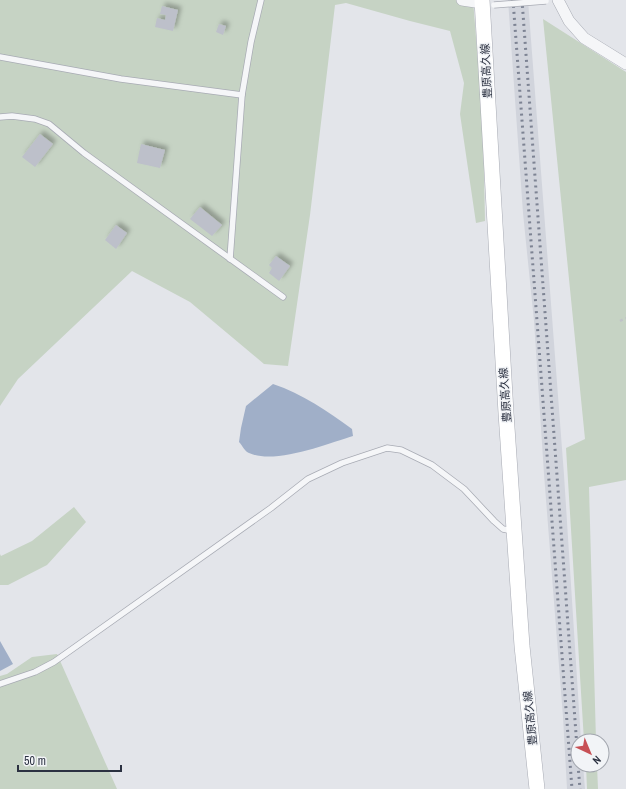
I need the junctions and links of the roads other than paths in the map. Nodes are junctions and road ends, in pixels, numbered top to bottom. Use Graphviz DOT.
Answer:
graph roads {
  1 [pos="261,0"];
  2 [pos="462,0"];
  3 [pos="546,1"];
  4 [pos="559,2"];
  5 [pos="486,3"];
  6 [pos="0,57"];
  7 [pos="626,64"];
  8 [pos="242,95"];
  9 [pos="0,117"];
  10 [pos="230,259"];
  11 [pos="283,297"];
  12 [pos="514,531"];
  13 [pos="0,684"];
  14 [pos="537,789"];
  1 -- 8 [label="lane"];
  2 -- 5 [label="street"];
  3 -- 4 [label="lane"];
  3 -- 5 [label="lane, bridge"];
  4 -- 7 [label="street"];
  5 -- 12 [label="main road, 豊原高久線"];
  6 -- 8 [label="lane"];
  8 -- 10 [label="lane"];
  9 -- 10 [label="lane"];
  10 -- 11 [label="lane"];
  12 -- 13 [label="lane"];
  12 -- 14 [label="main road, 豊原高久線"];
}
